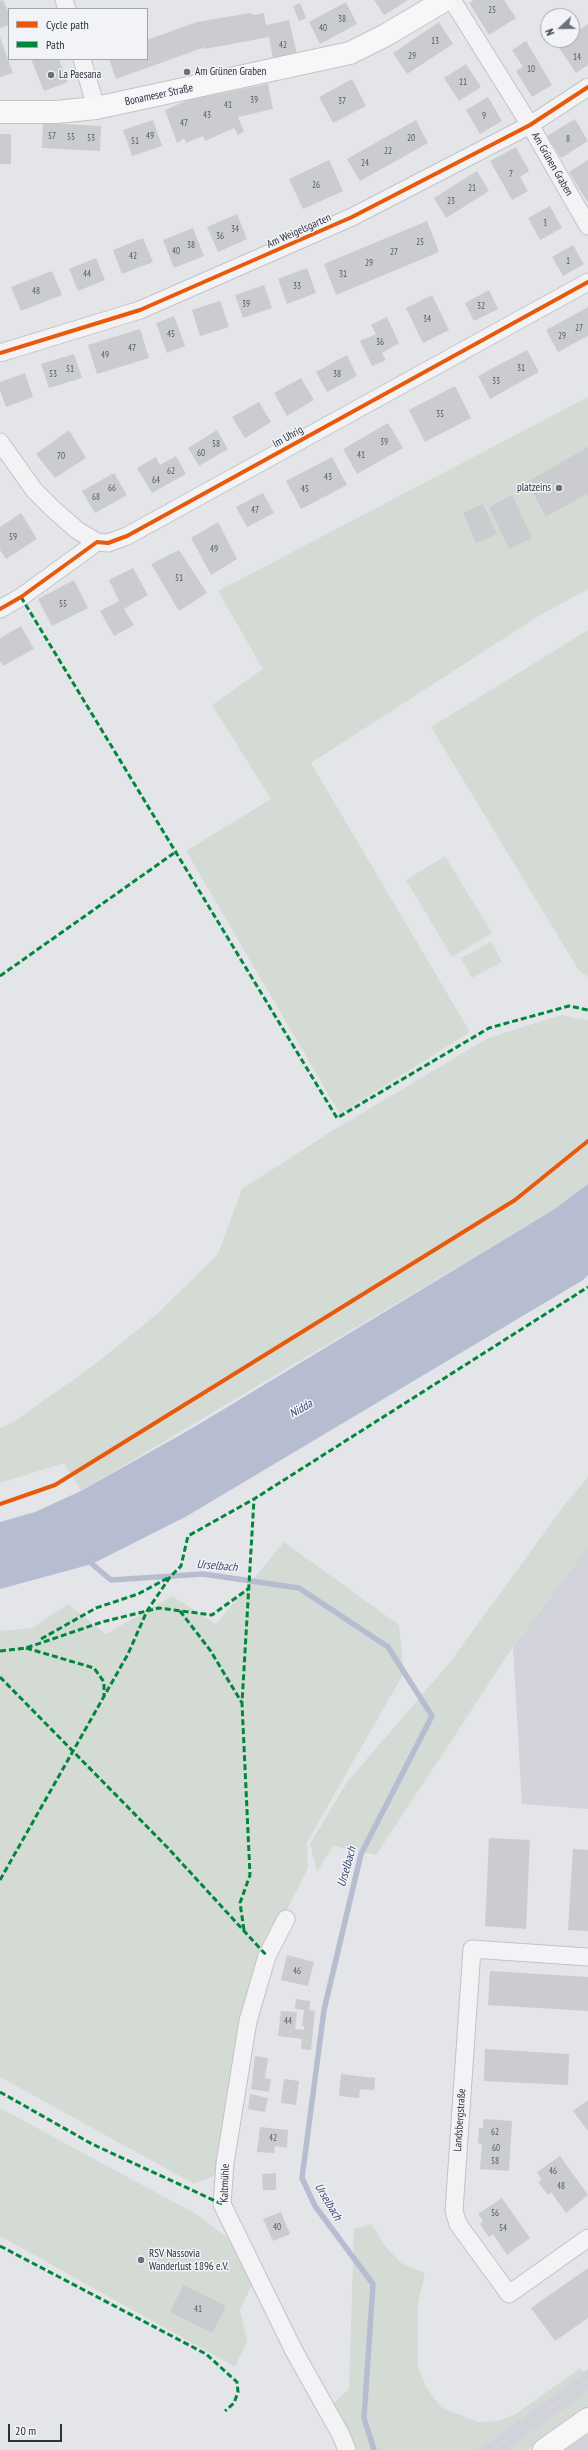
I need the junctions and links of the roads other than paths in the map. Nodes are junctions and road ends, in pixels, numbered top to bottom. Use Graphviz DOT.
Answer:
graph roads {
  1 [pos="445,0"];
  2 [pos="452,0"];
  3 [pos="82,60"];
  4 [pos="588,87"];
  5 [pos="96,108"];
  6 [pos="0,112"];
  7 [pos="530,125"];
  8 [pos="588,226"];
  9 [pos="588,282"];
  10 [pos="0,352"];
  11 [pos="0,442"];
  12 [pos="97,542"];
  13 [pos="0,609"];
  14 [pos="286,1919"];
  15 [pos="588,1957"];
  16 [pos="588,2238"];
  17 [pos="588,2419"];
  18 [pos="347,2450"];
  19 [pos="544,2450"];
  1 -- 5 [label="street, Bonameser Straße"];
  2 -- 7 [label="street, Am Grünen Graben"];
  3 -- 5 [label="street"];
  4 -- 7 [label="street, Am Weigelsgarten"];
  5 -- 6 [label="street, Bonameser Straße"];
  7 -- 8 [label="street, Am Grünen Graben"];
  7 -- 10 [label="street, Am Weigelsgarten"];
  9 -- 12 [label="street, Im Uhrig"];
  11 -- 12 [label="street"];
  12 -- 13 [label="street, Im Uhrig"];
  14 -- 18 [label="street, Kaltmühle"];
  15 -- 16 [label="street, Landsbergstraße"];
  17 -- 19 [label="street"];
}
